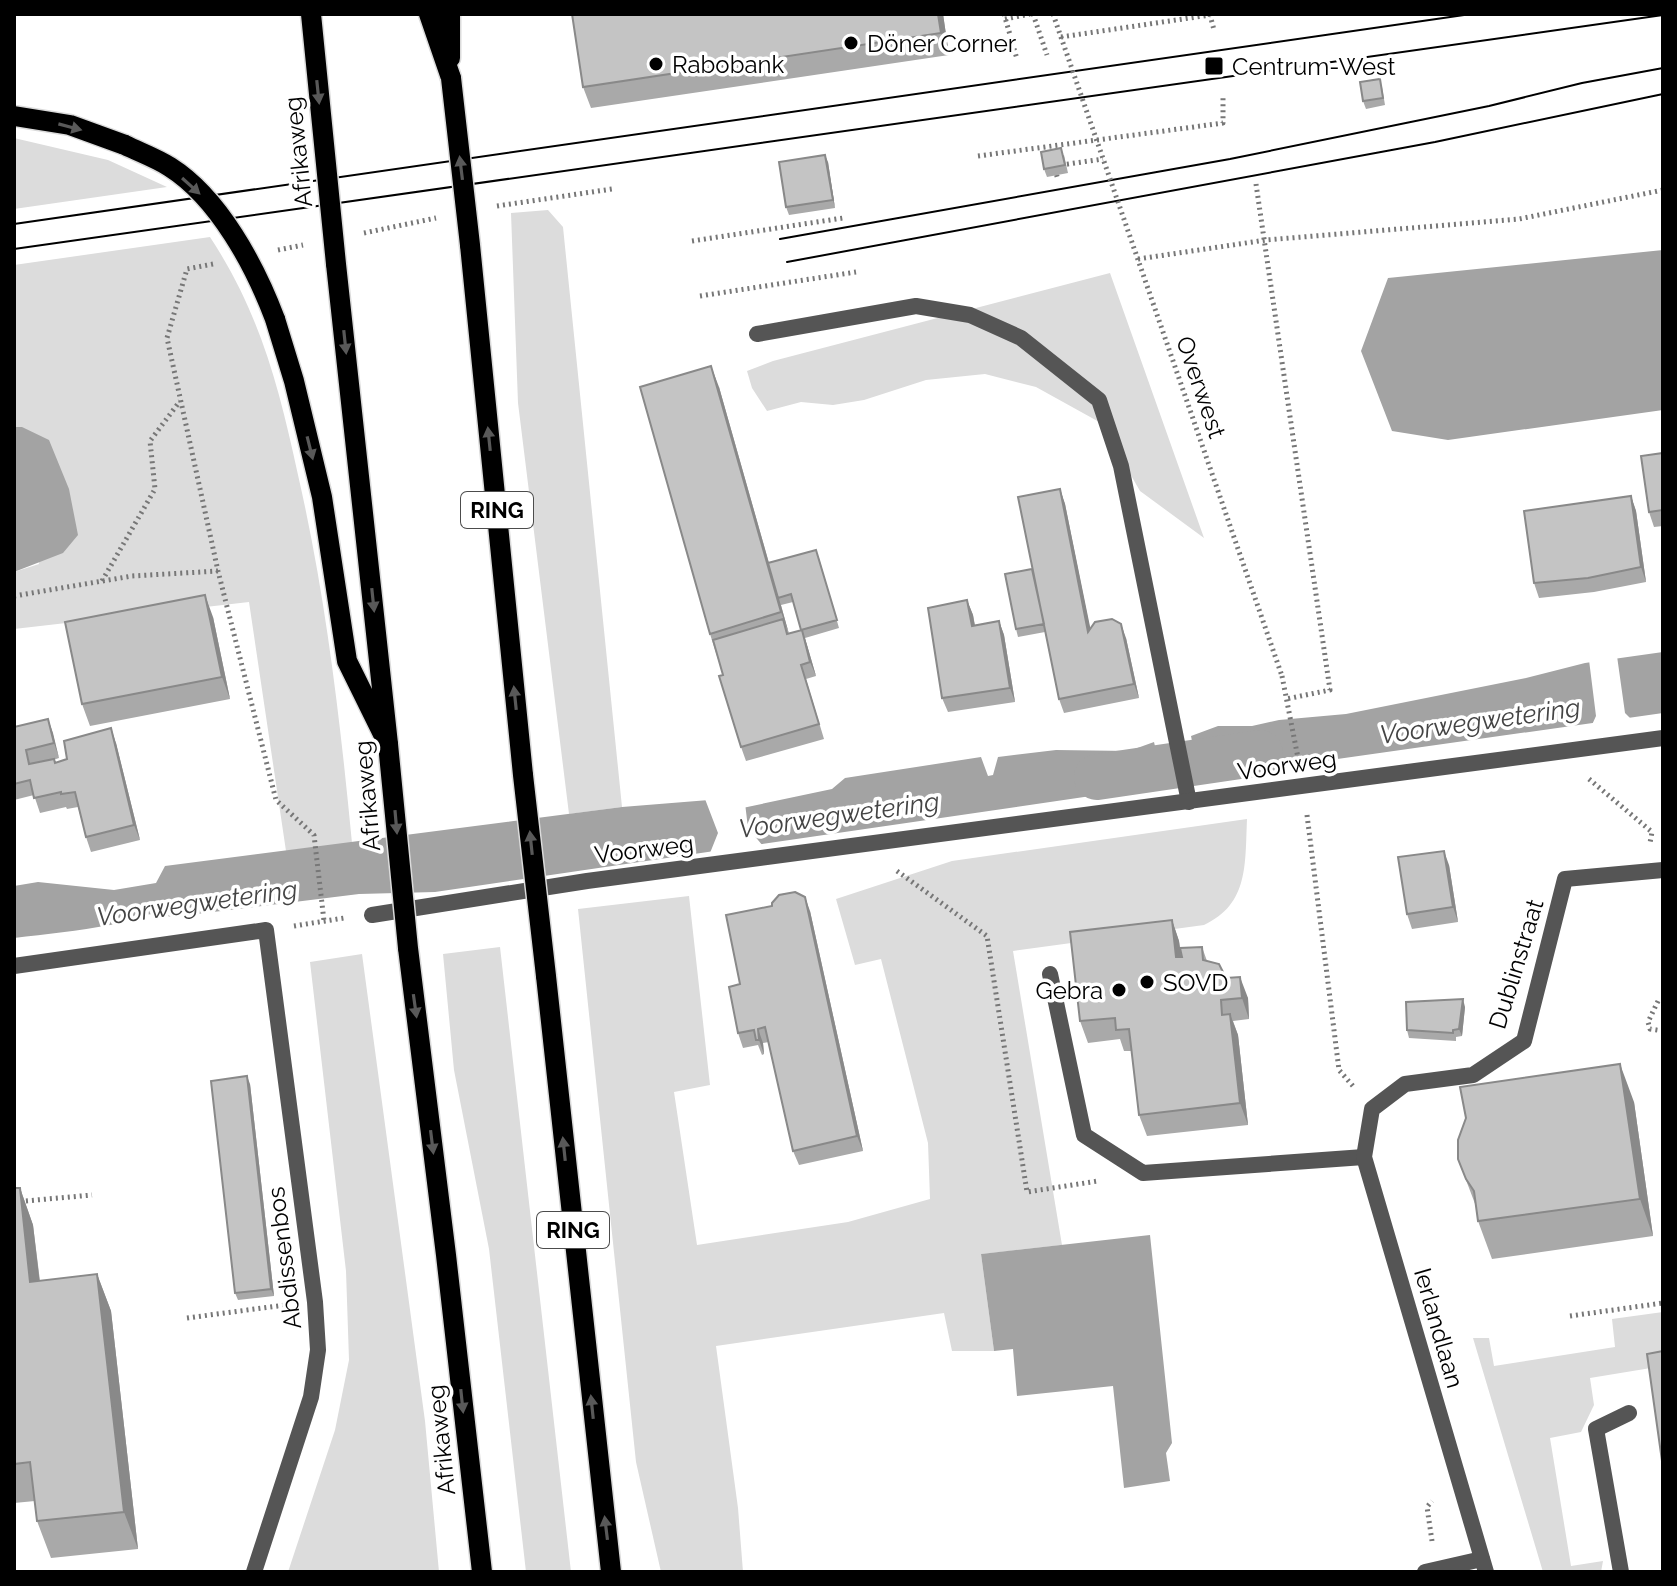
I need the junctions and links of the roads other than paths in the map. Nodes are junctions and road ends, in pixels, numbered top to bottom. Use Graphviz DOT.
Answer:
graph roads {
  1 [pos="311,14"];
  2 [pos="429,14"];
  3 [pos="450,14"];
  4 [pos="451,78"];
  5 [pos="14,116"];
  6 [pos="757,334"];
  7 [pos="1663,738"];
  8 [pos="388,744"];
  9 [pos="1188,797"];
  10 [pos="1663,870"];
  11 [pos="372,915"];
  12 [pos="14,966"];
  13 [pos="1050,974"];
  14 [pos="1372,1109"];
  15 [pos="1364,1157"];
  16 [pos="1629,1413"];
  17 [pos="1484,1566"];
  18 [pos="1430,1571"];
  19 [pos="254,1572"];
  20 [pos="482,1572"];
  21 [pos="611,1572"];
  22 [pos="1621,1572"];
  1 -- 8 [label="main road, Afrikaweg, one-way, bridge"];
  2 -- 4 [label="main road"];
  3 -- 4 [label="main road, RING"];
  21 -- 4 [label="main road, RING, one-way, bridge"];
  5 -- 8 [label="main road, one-way, bridge"];
  6 -- 9 [label="street"];
  7 -- 9 [label="street, Voorweg"];
  8 -- 20 [label="main road, Afrikaweg, one-way, bridge"];
  9 -- 11 [label="street, Voorweg"];
  10 -- 14 [label="street, Dublinstraat"];
  12 -- 19 [label="street, Abdissenbos"];
  13 -- 15 [label="street"];
  14 -- 15 [label="street, Ierlandlaan"];
  15 -- 17 [label="street, Ierlandlaan"];
  16 -- 22 [label="street"];
  17 -- 18 [label="street, Ierlandlaan"];
}
